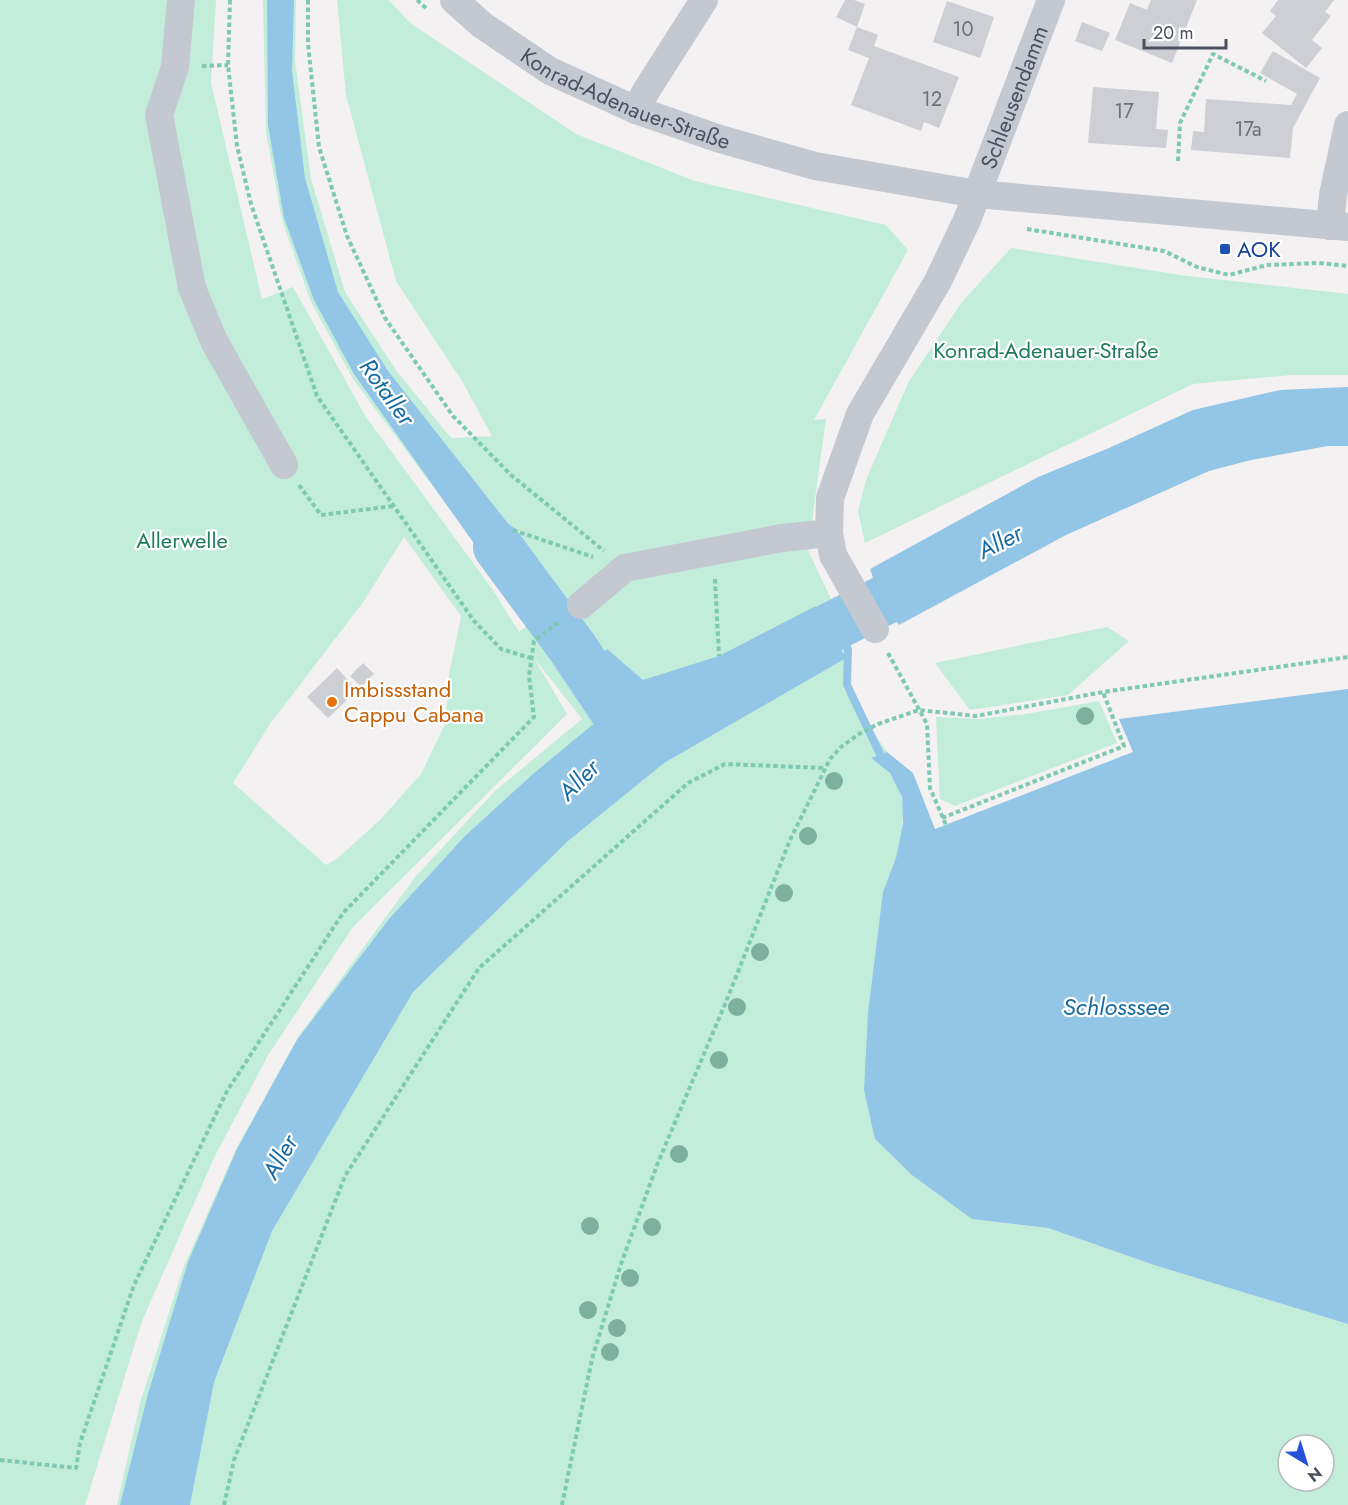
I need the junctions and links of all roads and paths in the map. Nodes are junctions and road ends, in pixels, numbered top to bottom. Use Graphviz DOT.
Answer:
graph roads {
  1 [pos="181,0"];
  2 [pos="230,0"];
  3 [pos="308,0"];
  4 [pos="454,0"];
  5 [pos="704,0"];
  6 [pos="1051,0"];
  7 [pos="1266,81"];
  8 [pos="636,110"];
  9 [pos="1348,125"];
  10 [pos="1178,161"];
  11 [pos="977,194"];
  12 [pos="1339,226"];
  13 [pos="1026,229"];
  14 [pos="1348,266"];
  15 [pos="284,465"];
  16 [pos="394,506"];
  17 [pos="513,530"];
  18 [pos="829,533"];
  19 [pos="713,553"];
  20 [pos="625,568"];
  21 [pos="581,605"];
  22 [pos="875,629"];
  23 [pos="534,641"];
  24 [pos="719,656"];
  25 [pos="1348,657"];
  26 [pos="531,658"];
  27 [pos="1103,692"];
  28 [pos="919,710"];
  29 [pos="825,768"];
  30 [pos="942,818"];
  31 [pos="946,825"];
  32 [pos="1,1460"];
  33 [pos="224,1505"];
  34 [pos="562,1505"];
  1 -- 15 [label="street"];
  2 -- 16 [label="path"];
  3 -- 20 [label="path"];
  4 -- 8 [label="street, Konrad-Adenauer-Straße"];
  5 -- 8 [label="street"];
  6 -- 11 [label="street, Schleusendamm"];
  7 -- 10 [label="path"];
  8 -- 11 [label="street, Konrad-Adenauer-Straße"];
  9 -- 12 [label="street"];
  11 -- 12 [label="street, Konrad-Adenauer-Straße"];
  11 -- 18 [label="street, Schleusendamm"];
  13 -- 14 [label="path"];
  15 -- 16 [label="path"];
  16 -- 26 [label="path"];
  17 -- 20 [label="path"];
  18 -- 19 [label="street"];
  18 -- 22 [label="street, Schleusendamm"];
  19 -- 20 [label="street"];
  19 -- 24 [label="path"];
  20 -- 21 [label="street"];
  22 -- 28 [label="path"];
  23 -- 26 [label="path"];
  25 -- 27 [label="path"];
  26 -- 32 [label="path"];
  27 -- 28 [label="path"];
  27 -- 30 [label="path"];
  28 -- 29 [label="path"];
  28 -- 30 [label="path"];
  29 -- 33 [label="path"];
  29 -- 34 [label="path"];
  30 -- 31 [label="path"];
}
